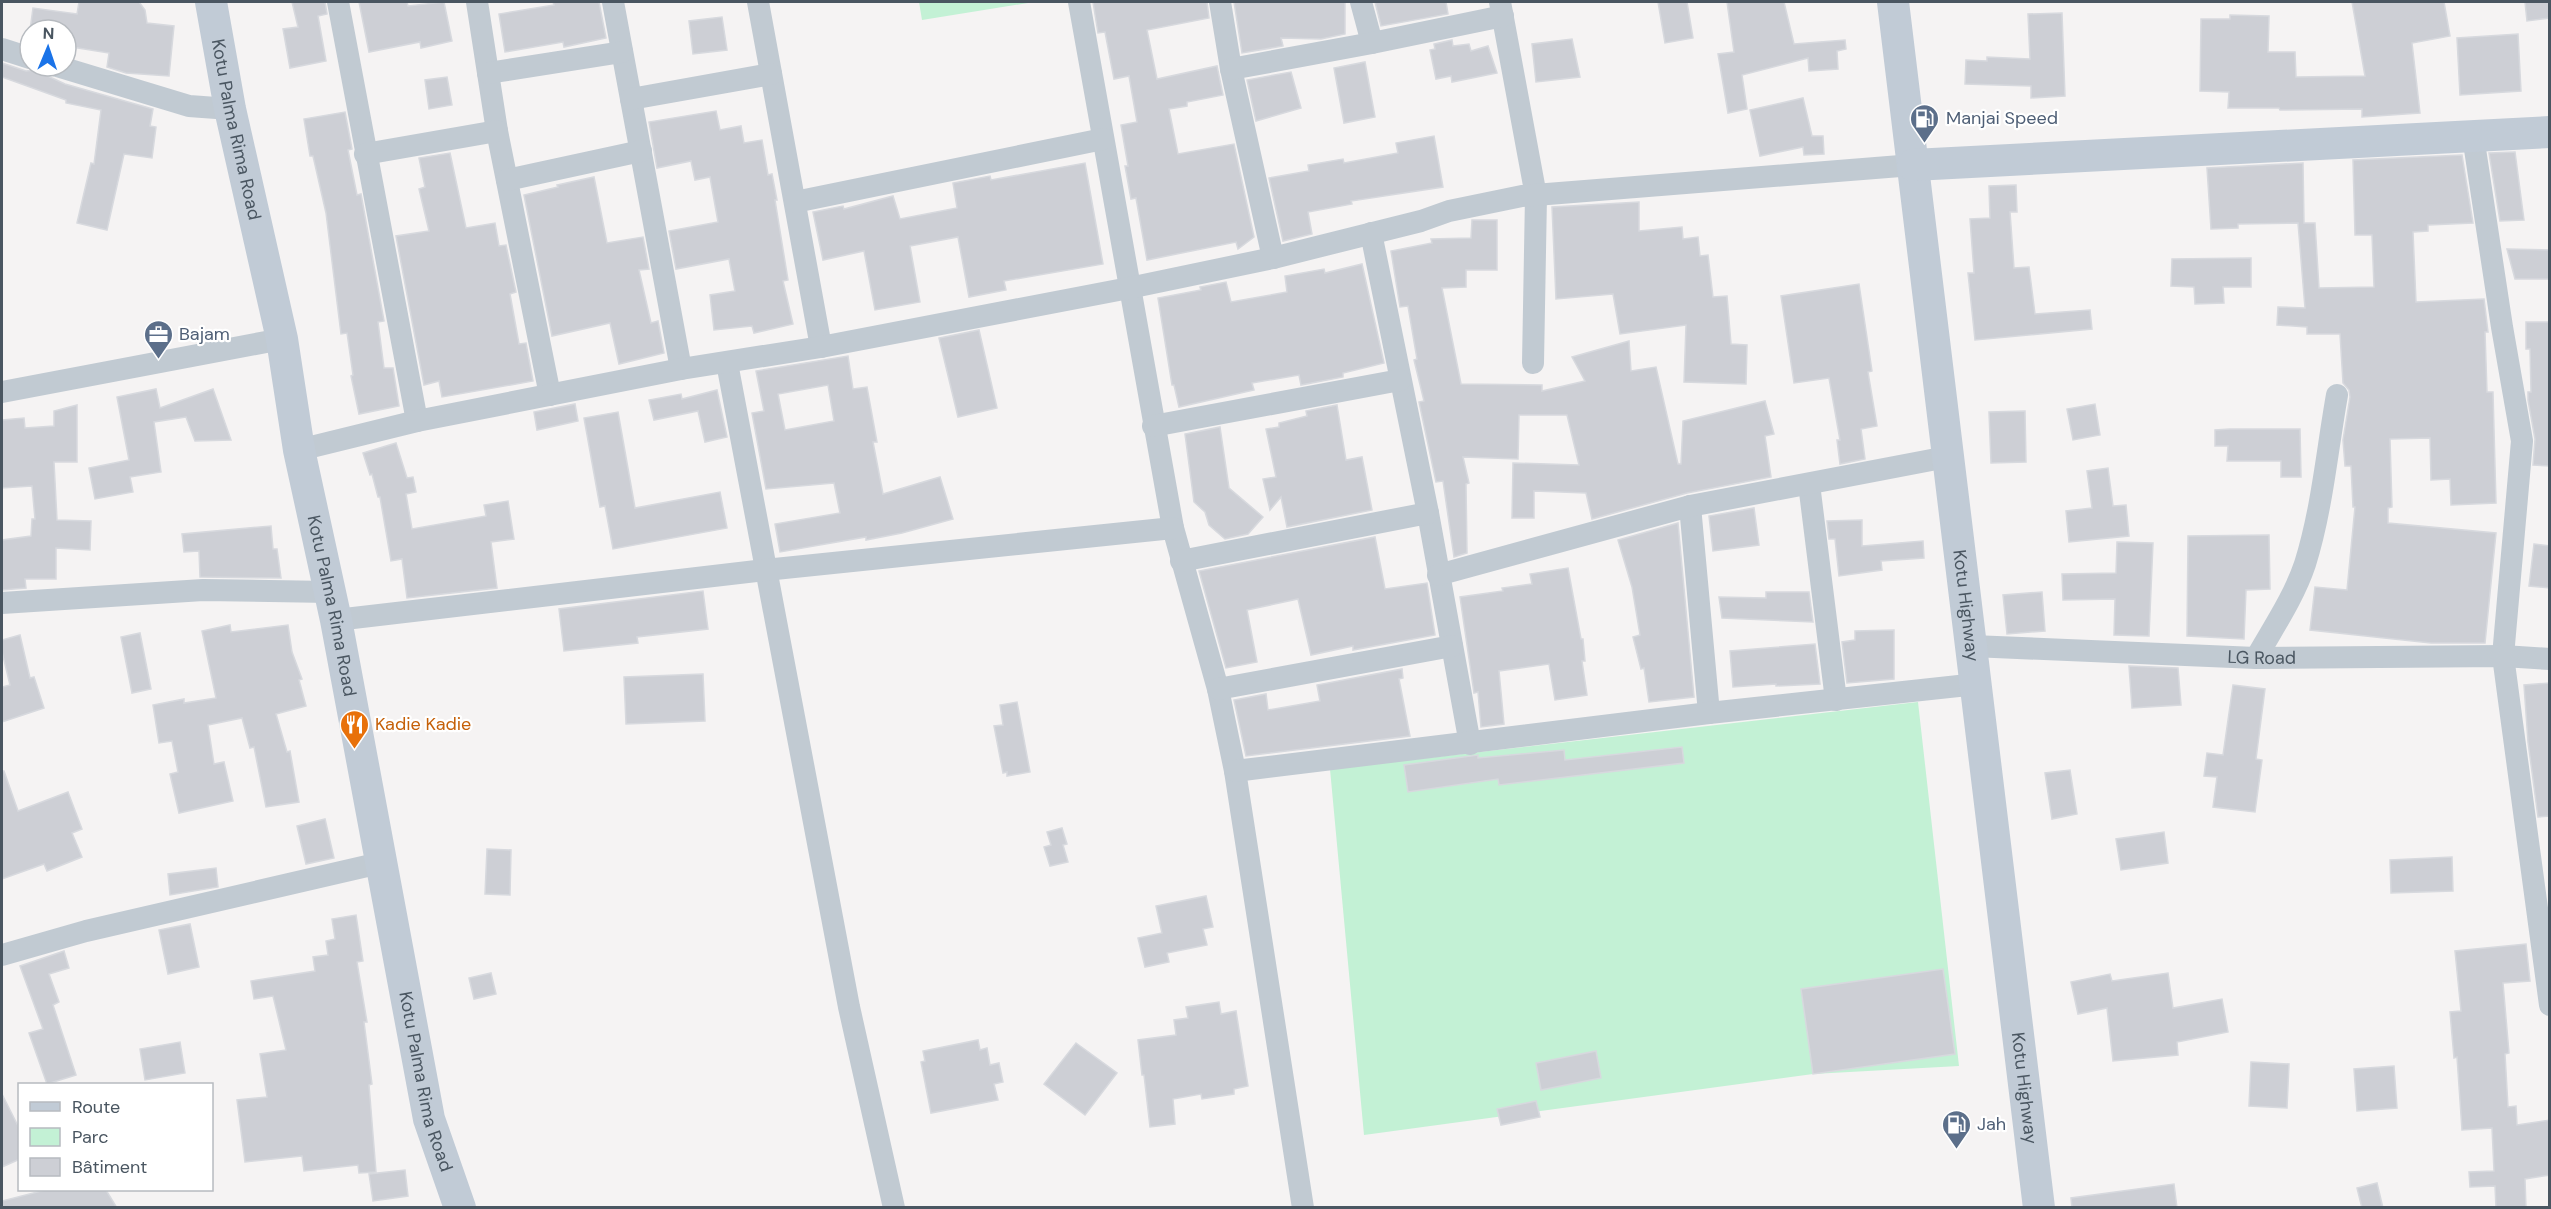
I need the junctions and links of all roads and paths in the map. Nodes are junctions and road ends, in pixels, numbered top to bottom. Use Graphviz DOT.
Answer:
graph roads {
  1 [pos="211,2"];
  2 [pos="338,2"];
  3 [pos="477,2"];
  4 [pos="613,2"];
  5 [pos="758,2"];
  6 [pos="1079,2"];
  7 [pos="1220,2"];
  8 [pos="1361,2"];
  9 [pos="1893,2"];
  10 [pos="1501,9"];
  11 [pos="1372,44"];
  12 [pos="2,48"];
  13 [pos="622,52"];
  14 [pos="18,54"];
  15 [pos="1231,69"];
  16 [pos="78,72"];
  17 [pos="488,74"];
  18 [pos="771,74"];
  19 [pos="631,99"];
  20 [pos="230,109"];
  21 [pos="2550,122"];
  22 [pos="497,131"];
  23 [pos="2516,132"];
  24 [pos="2550,132"];
  25 [pos="2473,136"];
  26 [pos="1103,139"];
  27 [pos="641,151"];
  28 [pos="365,154"];
  29 [pos="1913,165"];
  30 [pos="507,180"];
  31 [pos="1536,196"];
  32 [pos="795,202"];
  33 [pos="1371,233"];
  34 [pos="1273,258"];
  35 [pos="1130,288"];
  36 [pos="282,339"];
  37 [pos="821,347"];
  38 [pos="727,363"];
  39 [pos="1533,363"];
  40 [pos="681,369"];
  41 [pos="1400,380"];
  42 [pos="2,392"];
  43 [pos="550,395"];
  44 [pos="2337,395"];
  45 [pos="417,421"];
  46 [pos="1154,426"];
  47 [pos="299,450"];
  48 [pos="1947,457"];
  49 [pos="1809,484"];
  50 [pos="1690,506"];
  51 [pos="1428,513"];
  52 [pos="1173,528"];
  53 [pos="1181,561"];
  54 [pos="765,570"];
  55 [pos="1438,575"];
  56 [pos="2,603"];
  57 [pos="333,606"];
  58 [pos="1452,646"];
  59 [pos="1972,646"];
  60 [pos="2503,656"];
  61 [pos="2256,658"];
  62 [pos="2550,659"];
  63 [pos="1977,684"];
  64 [pos="1218,689"];
  65 [pos="1836,700"];
  66 [pos="1709,713"];
  67 [pos="1470,744"];
  68 [pos="1235,771"];
  69 [pos="380,863"];
  70 [pos="2,955"];
  71 [pos="2550,1005"];
  72 [pos="460,1208"];
  73 [pos="894,1208"];
  74 [pos="1303,1208"];
  75 [pos="2040,1208"];
  1 -- 20 [label="street, Kotu Palma Rima Road"];
  2 -- 28 [label="street"];
  3 -- 17 [label="street"];
  4 -- 13 [label="street"];
  5 -- 18 [label="street"];
  6 -- 26 [label="street"];
  7 -- 15 [label="street"];
  8 -- 11 [label="street"];
  9 -- 29 [label="street, Kotu Highway"];
  10 -- 11 [label="street"];
  10 -- 31 [label="street"];
  11 -- 15 [label="street"];
  12 -- 14 [label="street"];
  13 -- 17 [label="street"];
  13 -- 19 [label="street"];
  15 -- 34 [label="street"];
  16 -- 20 [label="street"];
  17 -- 22 [label="street"];
  18 -- 19 [label="street"];
  18 -- 32 [label="street"];
  19 -- 27 [label="street"];
  20 -- 36 [label="street, Kotu Palma Rima Road"];
  21 -- 23 [label="street"];
  22 -- 28 [label="street"];
  22 -- 30 [label="street"];
  23 -- 24 [label="street"];
  23 -- 25 [label="street"];
  25 -- 29 [label="street"];
  25 -- 60 [label="street"];
  26 -- 32 [label="street"];
  26 -- 35 [label="street"];
  27 -- 30 [label="street"];
  27 -- 40 [label="street"];
  28 -- 45 [label="street"];
  29 -- 31 [label="street"];
  29 -- 48 [label="street, Kotu Highway"];
  30 -- 43 [label="street"];
  31 -- 33 [label="street"];
  31 -- 39 [label="street"];
  32 -- 37 [label="street"];
  33 -- 34 [label="street"];
  33 -- 41 [label="street"];
  34 -- 35 [label="street"];
  35 -- 37 [label="street"];
  35 -- 46 [label="street"];
  36 -- 42 [label="street"];
  36 -- 47 [label="street, Kotu Palma Rima Road"];
  37 -- 38 [label="street"];
  38 -- 40 [label="street"];
  38 -- 54 [label="street"];
  40 -- 43 [label="street"];
  41 -- 46 [label="street"];
  41 -- 51 [label="street"];
  43 -- 45 [label="street"];
  44 -- 61 [label="street"];
  45 -- 47 [label="street"];
  46 -- 52 [label="street"];
  47 -- 57 [label="street, Kotu Palma Rima Road"];
  48 -- 49 [label="street"];
  48 -- 59 [label="street, Kotu Highway"];
  49 -- 50 [label="street"];
  49 -- 65 [label="street"];
  50 -- 55 [label="street"];
  50 -- 66 [label="street"];
  51 -- 53 [label="street"];
  51 -- 55 [label="street"];
  52 -- 53 [label="street"];
  52 -- 54 [label="street"];
  53 -- 64 [label="street"];
  54 -- 57 [label="street"];
  54 -- 73 [label="street"];
  55 -- 58 [label="street"];
  56 -- 57 [label="street"];
  57 -- 69 [label="street, Kotu Palma Rima Road"];
  58 -- 64 [label="street"];
  58 -- 67 [label="street"];
  59 -- 61 [label="street, LG Road"];
  59 -- 63 [label="street, Kotu Highway"];
  60 -- 61 [label="street, LG Road"];
  60 -- 62 [label="street, LG Road"];
  60 -- 71 [label="street"];
  63 -- 65 [label="street"];
  63 -- 75 [label="street, Kotu Highway"];
  64 -- 68 [label="street"];
  65 -- 66 [label="street"];
  66 -- 67 [label="street"];
  67 -- 68 [label="street"];
  68 -- 74 [label="street"];
  69 -- 70 [label="street"];
  69 -- 72 [label="street, Kotu Palma Rima Road"];
}
